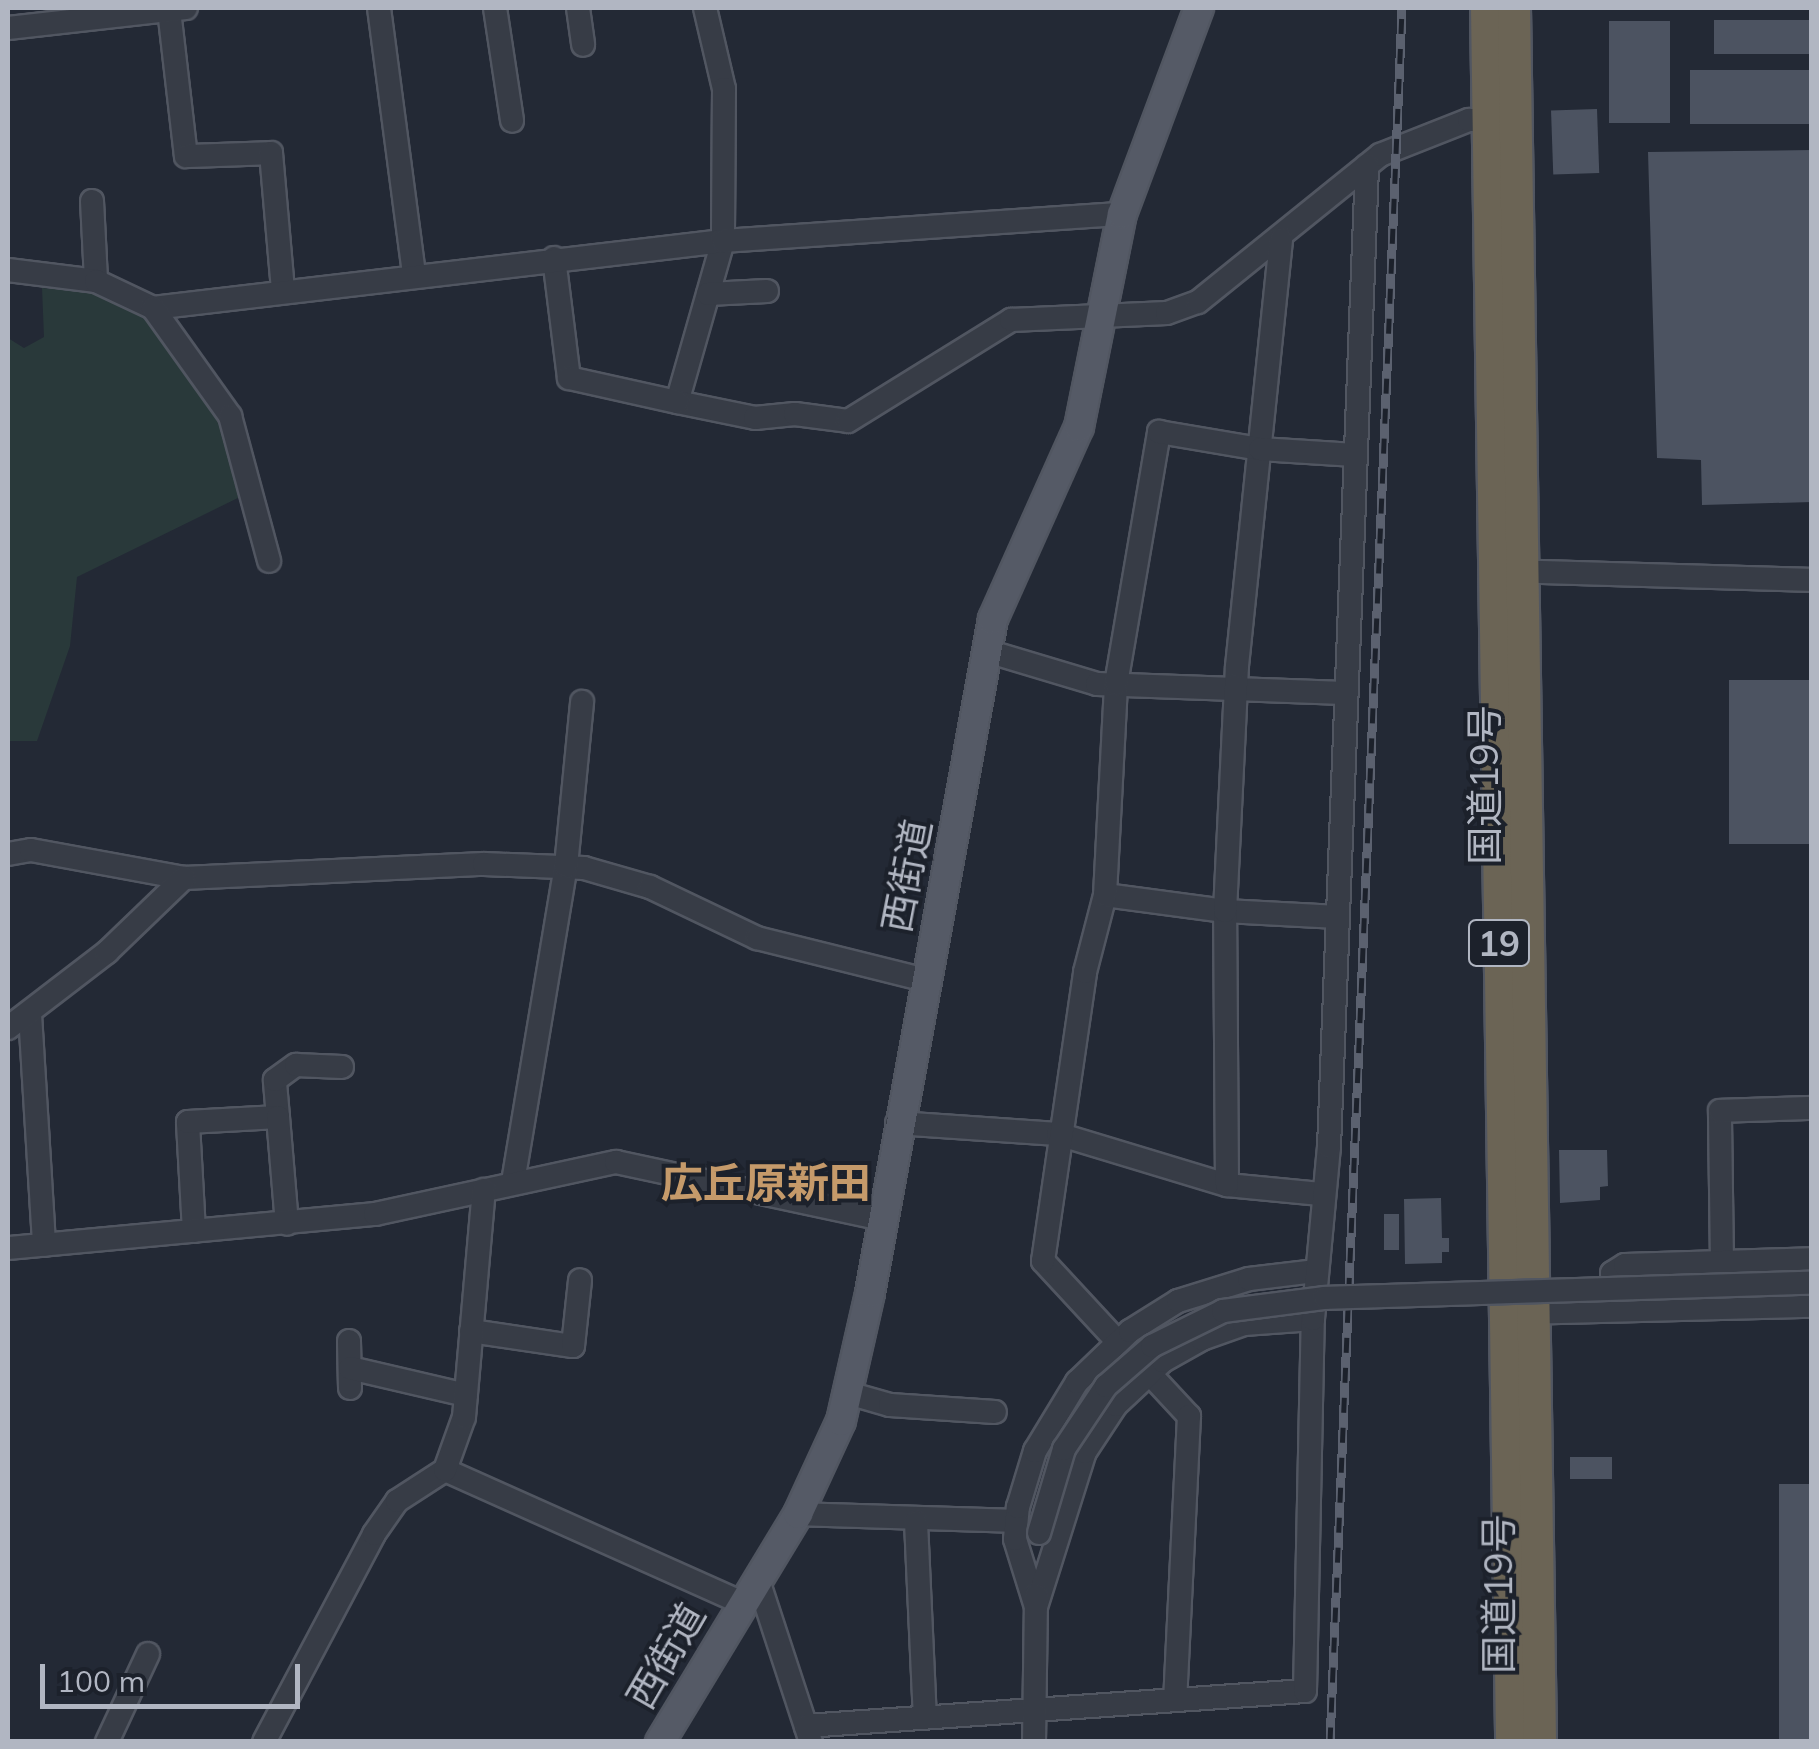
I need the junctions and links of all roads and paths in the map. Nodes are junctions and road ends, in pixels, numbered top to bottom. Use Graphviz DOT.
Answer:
graph roads {
  1 [pos="379,8"];
  2 [pos="495,8"];
  3 [pos="578,8"];
  4 [pos="705,8"];
  5 [pos="1199,8"];
  6 [pos="1488,8"];
  7 [pos="1514,8"];
  8 [pos="178,9"];
  9 [pos="8,28"];
  10 [pos="584,45"];
  11 [pos="1487,120"];
  12 [pos="512,121"];
  13 [pos="1367,166"];
  14 [pos="92,201"];
  15 [pos="1122,214"];
  16 [pos="1281,238"];
  17 [pos="723,240"];
  18 [pos="554,258"];
  19 [pos="8,270"];
  20 [pos="414,273"];
  21 [pos="96,280"];
  22 [pos="283,291"];
  23 [pos="767,292"];
  24 [pos="708,294"];
  25 [pos="153,308"];
  26 [pos="1105,318"];
  27 [pos="677,402"];
  28 [pos="1260,449"];
  29 [pos="1355,455"];
  30 [pos="269,561"];
  31 [pos="1510,571"];
  32 [pos="1812,580"];
  33 [pos="987,650"];
  34 [pos="1116,684"];
  35 [pos="1237,688"];
  36 [pos="1344,692"];
  37 [pos="582,702"];
  38 [pos="8,854"];
  39 [pos="566,866"];
  40 [pos="184,878"];
  41 [pos="1105,895"];
  42 [pos="1225,911"];
  43 [pos="1338,916"];
  44 [pos="925,980"];
  45 [pos="30,1014"];
  46 [pos="8,1028"];
  47 [pos="342,1067"];
  48 [pos="1812,1108"];
  49 [pos="278,1118"];
  50 [pos="897,1123"];
  51 [pos="1058,1134"];
  52 [pos="513,1182"];
  53 [pos="1227,1186"];
  54 [pos="484,1190"];
  55 [pos="1320,1194"];
  56 [pos="882,1219"];
  57 [pos="287,1224"];
  58 [pos="194,1231"];
  59 [pos="44,1245"];
  60 [pos="8,1248"];
  61 [pos="1812,1259"];
  62 [pos="1722,1262"];
  63 [pos="1315,1271"];
  64 [pos="580,1280"];
  65 [pos="1812,1283"];
  66 [pos="1812,1306"];
  67 [pos="1614,1311"];
  68 [pos="1520,1313"];
  69 [pos="1313,1319"];
  70 [pos="472,1331"];
  71 [pos="349,1341"];
  72 [pos="1117,1341"];
  73 [pos="1148,1372"];
  74 [pos="848,1393"];
  75 [pos="466,1395"];
  76 [pos="995,1412"];
  77 [pos="445,1470"];
  78 [pos="798,1514"];
  79 [pos="916,1522"];
  80 [pos="1016,1522"];
  81 [pos="749,1591"];
  82 [pos="1036,1607"];
  83 [pos="148,1654"];
  84 [pos="1175,1700"];
  85 [pos="1035,1710"];
  86 [pos="925,1717"];
  87 [pos="808,1734"];
  88 [pos="107,1742"];
  89 [pos="264,1742"];
  90 [pos="660,1742"];
  91 [pos="1034,1742"];
  92 [pos="1512,1742"];
  93 [pos="1540,1742"];
  1 -- 20 [label="street"];
  2 -- 12 [label="street"];
  3 -- 10 [label="street"];
  4 -- 17 [label="street"];
  5 -- 15 [label="main road, 西街道"];
  6 -- 11 [label="highway, 国道19号 / 19"];
  7 -- 31 [label="highway, 国道19号 / 19"];
  8 -- 9 [label="street"];
  8 -- 22 [label="street"];
  11 -- 13 [label="street"];
  11 -- 31 [label="highway, 国道19号 / 19"];
  13 -- 16 [label="street"];
  13 -- 29 [label="street"];
  14 -- 21 [label="street"];
  15 -- 17 [label="street"];
  15 -- 26 [label="main road, 西街道"];
  16 -- 26 [label="street"];
  16 -- 28 [label="street"];
  17 -- 18 [label="street"];
  17 -- 24 [label="street"];
  18 -- 20 [label="street"];
  18 -- 27 [label="street"];
  19 -- 21 [label="street"];
  20 -- 22 [label="street"];
  21 -- 25 [label="street"];
  22 -- 25 [label="street"];
  23 -- 24 [label="street"];
  24 -- 27 [label="street"];
  25 -- 30 [label="street"];
  26 -- 27 [label="street"];
  26 -- 33 [label="main road, 西街道"];
  28 -- 29 [label="street"];
  28 -- 34 [label="street"];
  28 -- 35 [label="street"];
  29 -- 36 [label="street"];
  31 -- 32 [label="street"];
  31 -- 68 [label="highway, 国道19号 / 19"];
  33 -- 34 [label="street"];
  33 -- 44 [label="main road, 西街道"];
  34 -- 35 [label="street"];
  34 -- 41 [label="street"];
  35 -- 36 [label="street"];
  35 -- 42 [label="street"];
  36 -- 43 [label="street"];
  37 -- 39 [label="street"];
  38 -- 40 [label="street"];
  39 -- 40 [label="street"];
  39 -- 44 [label="street"];
  39 -- 52 [label="street"];
  40 -- 45 [label="street"];
  41 -- 42 [label="street"];
  41 -- 51 [label="street"];
  42 -- 43 [label="street"];
  42 -- 53 [label="street"];
  43 -- 55 [label="street"];
  44 -- 50 [label="main road, 西街道"];
  45 -- 46 [label="street"];
  45 -- 59 [label="street"];
  47 -- 49 [label="street"];
  48 -- 62 [label="street"];
  49 -- 57 [label="street"];
  49 -- 58 [label="street"];
  50 -- 51 [label="street"];
  50 -- 56 [label="main road, 西街道"];
  51 -- 53 [label="street"];
  51 -- 72 [label="street"];
  52 -- 54 [label="street"];
  52 -- 56 [label="street"];
  53 -- 55 [label="street"];
  54 -- 57 [label="street"];
  54 -- 70 [label="street"];
  55 -- 63 [label="street"];
  56 -- 74 [label="main road, 西街道"];
  57 -- 58 [label="street"];
  58 -- 59 [label="street"];
  59 -- 60 [label="street"];
  61 -- 62 [label="street"];
  62 -- 67 [label="street"];
  63 -- 69 [label="street"];
  63 -- 72 [label="street"];
  64 -- 70 [label="street"];
  65 -- 82 [label="street, bridge"];
  66 -- 67 [label="street"];
  67 -- 68 [label="street"];
  68 -- 92 [label="highway, 国道19号 / 19"];
  68 -- 93 [label="highway, 国道19号 / 19"];
  69 -- 73 [label="street"];
  69 -- 84 [label="street"];
  70 -- 75 [label="street"];
  71 -- 75 [label="street"];
  72 -- 80 [label="street"];
  73 -- 82 [label="street"];
  73 -- 84 [label="street"];
  74 -- 76 [label="street"];
  74 -- 78 [label="main road, 西街道"];
  75 -- 77 [label="street"];
  77 -- 81 [label="street"];
  77 -- 89 [label="street"];
  78 -- 79 [label="street"];
  78 -- 81 [label="main road, 西街道"];
  79 -- 80 [label="street"];
  79 -- 86 [label="street"];
  80 -- 82 [label="street"];
  81 -- 87 [label="street"];
  81 -- 90 [label="main road, 西街道"];
  82 -- 85 [label="street"];
  83 -- 88 [label="street"];
  84 -- 85 [label="street"];
  85 -- 86 [label="street"];
  85 -- 91 [label="street"];
  86 -- 87 [label="street"];
}
